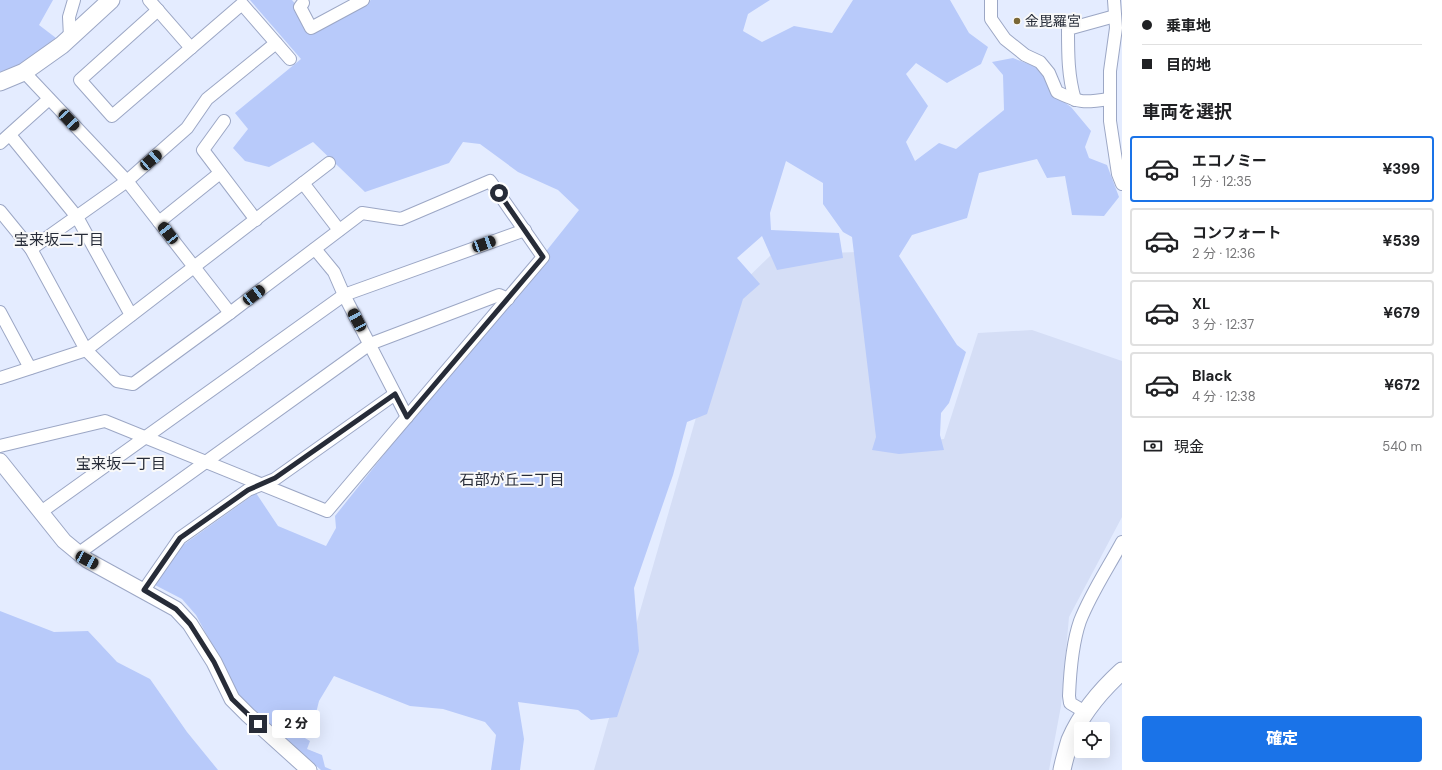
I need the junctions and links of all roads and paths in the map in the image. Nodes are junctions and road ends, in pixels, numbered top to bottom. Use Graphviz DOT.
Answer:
graph roads {
  1 [pos="74,0"];
  2 [pos="111,0"];
  3 [pos="149,0"];
  4 [pos="991,0"];
  5 [pos="1114,0"];
  6 [pos="304,1"];
  7 [pos="358,1"];
  8 [pos="158,10"];
  9 [pos="1115,16"];
  10 [pos="70,37"];
  11 [pos="276,43"];
  12 [pos="191,48"];
  13 [pos="290,59"];
  14 [pos="24,72"];
  15 [pos="0,82"];
  16 [pos="49,99"];
  17 [pos="1109,99"];
  18 [pos="1075,100"];
  19 [pos="224,121"];
  20 [pos="10,135"];
  21 [pos="0,143"];
  22 [pos="329,163"];
  23 [pos="220,173"];
  24 [pos="127,181"];
  25 [pos="303,183"];
  26 [pos="1122,184"];
  27 [pos="0,211"];
  28 [pos="77,217"];
  29 [pos="256,220"];
  30 [pos="159,222"];
  31 [pos="339,230"];
  32 [pos="524,230"];
  33 [pos="315,249"];
  34 [pos="31,250"];
  35 [pos="194,267"];
  36 [pos="344,295"];
  37 [pos="508,299"];
  38 [pos="0,312"];
  39 [pos="230,313"];
  40 [pos="132,316"];
  41 [pos="370,344"];
  42 [pos="86,350"];
  43 [pos="30,368"];
  44 [pos="0,378"];
  45 [pos="395,394"];
  46 [pos="407,417"];
  47 [pos="146,437"];
  48 [pos="0,446"];
  49 [pos="0,461"];
  50 [pos="206,462"];
  51 [pos="261,484"];
  52 [pos="41,512"];
  53 [pos="1122,542"];
  54 [pos="79,553"];
  55 [pos="144,590"];
  56 [pos="1122,671"];
  57 [pos="1085,712"];
  58 [pos="309,770"];
  59 [pos="1062,770"];
  1 -- 10 [label="street"];
  2 -- 10 [label="main road"];
  3 -- 8 [label="street"];
  4 -- 18 [label="street"];
  5 -- 9 [label="street"];
  6 -- 7 [label="street"];
  8 -- 12 [label="street"];
  8 -- 12 [label="street"];
  9 -- 17 [label="street"];
  9 -- 18 [label="street"];
  10 -- 14 [label="main road"];
  11 -- 12 [label="street"];
  11 -- 13 [label="street"];
  11 -- 24 [label="street"];
  14 -- 15 [label="main road"];
  14 -- 16 [label="street"];
  16 -- 20 [label="street"];
  16 -- 24 [label="street"];
  17 -- 18 [label="street"];
  17 -- 26 [label="street"];
  19 -- 23 [label="street"];
  20 -- 21 [label="street"];
  20 -- 28 [label="street"];
  22 -- 25 [label="street"];
  23 -- 29 [label="street"];
  23 -- 30 [label="street"];
  24 -- 28 [label="street"];
  24 -- 30 [label="street"];
  25 -- 29 [label="street"];
  25 -- 31 [label="street"];
  27 -- 34 [label="street"];
  28 -- 34 [label="street"];
  28 -- 40 [label="street"];
  29 -- 35 [label="street"];
  30 -- 35 [label="street"];
  31 -- 32 [label="street"];
  31 -- 33 [label="street"];
  32 -- 36 [label="street"];
  32 -- 37 [label="street"];
  33 -- 36 [label="street"];
  33 -- 39 [label="street"];
  34 -- 42 [label="street"];
  35 -- 39 [label="street"];
  35 -- 40 [label="street"];
  36 -- 41 [label="street"];
  36 -- 47 [label="street"];
  37 -- 41 [label="street"];
  37 -- 46 [label="street"];
  38 -- 43 [label="street"];
  39 -- 42 [label="street"];
  40 -- 42 [label="street"];
  41 -- 45 [label="street"];
  41 -- 50 [label="street"];
  42 -- 43 [label="street"];
  43 -- 44 [label="street"];
  45 -- 46 [label="street"];
  45 -- 51 [label="street"];
  46 -- 51 [label="street"];
  47 -- 48 [label="street"];
  47 -- 50 [label="street"];
  47 -- 52 [label="street"];
  49 -- 52 [label="street"];
  50 -- 51 [label="street"];
  50 -- 54 [label="street"];
  51 -- 55 [label="street"];
  52 -- 54 [label="street"];
  53 -- 57 [label="street"];
  54 -- 55 [label="street"];
  55 -- 58 [label="street"];
  56 -- 57 [label="main road"];
  57 -- 59 [label="main road"];
}
